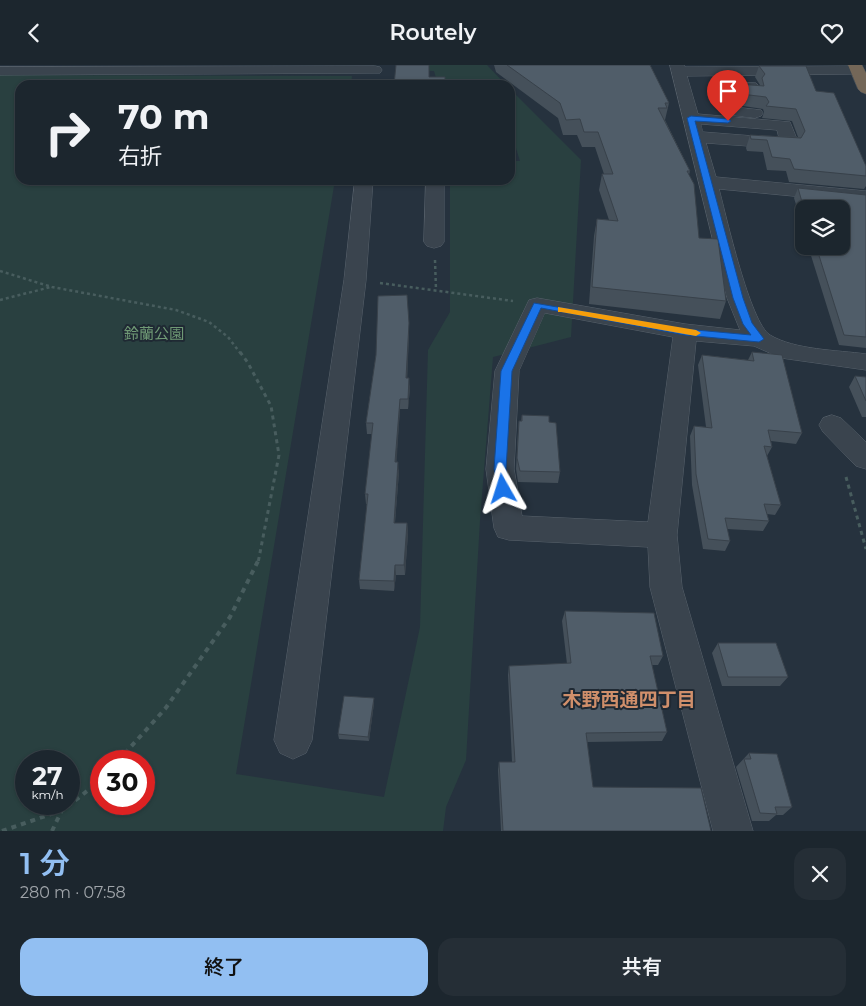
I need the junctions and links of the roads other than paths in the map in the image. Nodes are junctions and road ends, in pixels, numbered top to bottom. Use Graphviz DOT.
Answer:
graph roads {
  1 [pos="312,67"];
  2 [pos="856,67"];
  3 [pos="85,68"];
  4 [pos="198,68"];
  5 [pos="678,68"];
  6 [pos="741,68"];
  7 [pos="0,71"];
  8 [pos="378,73"];
  9 [pos="815,74"];
  10 [pos="754,86"];
  11 [pos="788,86"];
  12 [pos="866,89"];
  13 [pos="781,116"];
  14 [pos="695,135"];
  15 [pos="758,172"];
  16 [pos="707,182"];
  17 [pos="364,185"];
  18 [pos="435,185"];
  19 [pos="866,197"];
  20 [pos="434,241"];
  21 [pos="685,332"];
  22 [pos="759,339"];
  23 [pos="866,362"];
  24 [pos="832,425"];
  25 [pos="855,465"];
  26 [pos="662,535"];
  27 [pos="294,740"];
  28 [pos="733,831"];
  1 -- 4 [label="street"];
  1 -- 8 [label="street"];
  2 -- 9 [label="street"];
  2 -- 12 [label="highway"];
  3 -- 4 [label="street"];
  3 -- 7 [label="street"];
  5 -- 6 [label="street"];
  5 -- 14 [label="street"];
  6 -- 9 [label="street"];
  6 -- 10 [label="street"];
  10 -- 11 [label="street"];
  10 -- 13 [label="street"];
  14 -- 15 [label="street"];
  14 -- 16 [label="street"];
  15 -- 16 [label="street"];
  15 -- 19 [label="street"];
  16 -- 22 [label="street"];
  17 -- 27 [label="street"];
  18 -- 20 [label="street"];
  21 -- 22 [label="street"];
  21 -- 26 [label="street"];
  21 -- 26 [label="street"];
  22 -- 23 [label="street"];
  24 -- 25 [label="street"];
  26 -- 28 [label="street"];
}
